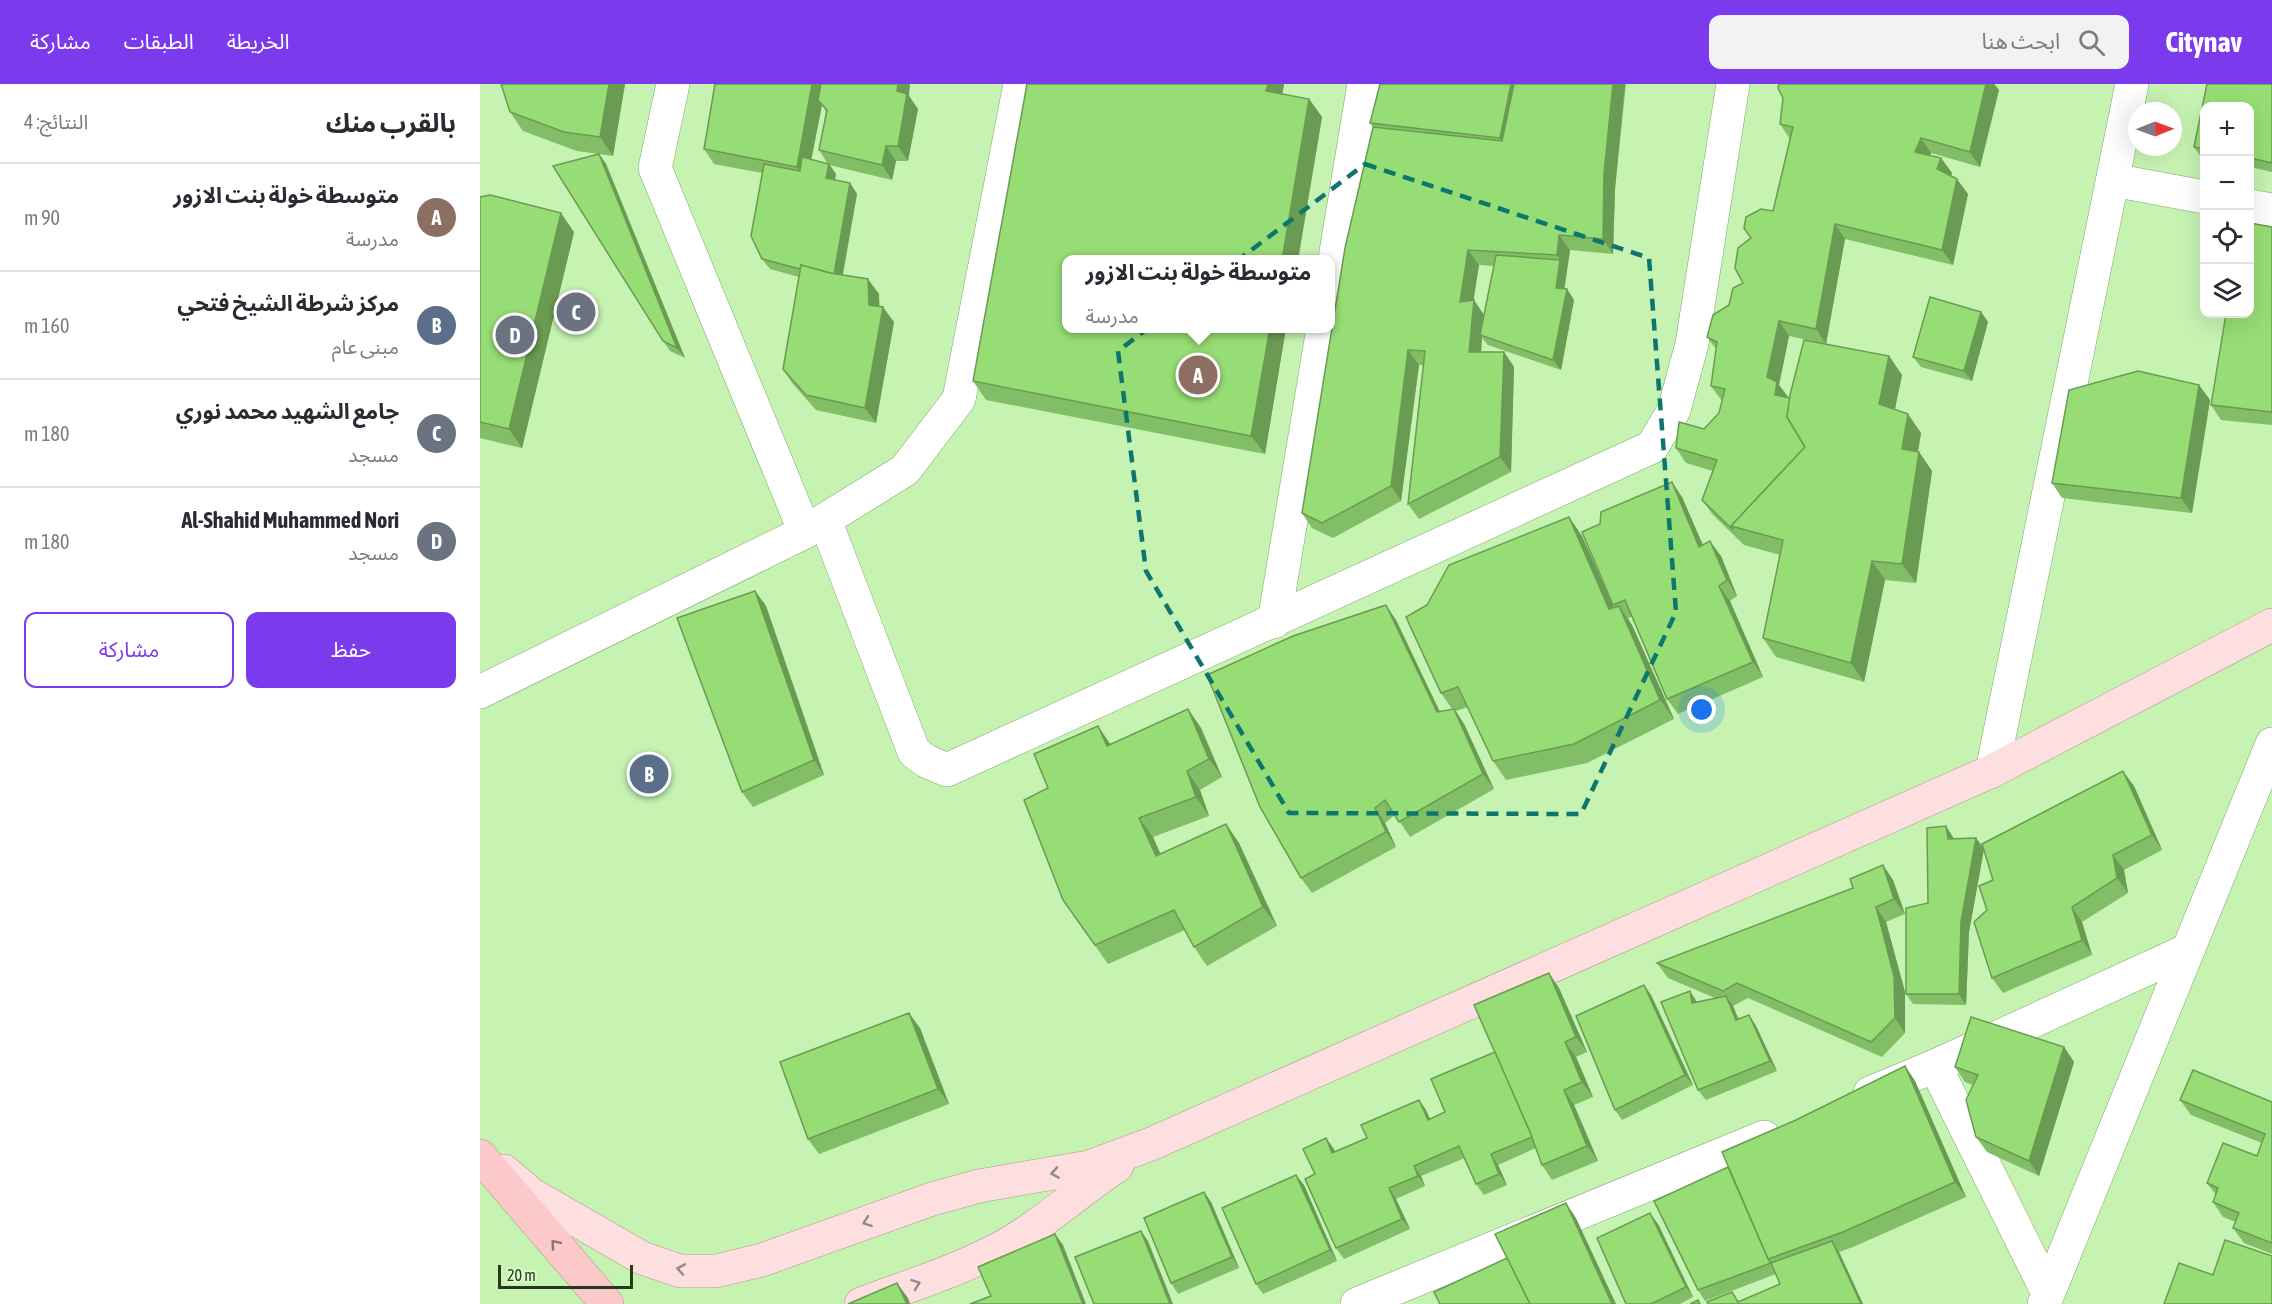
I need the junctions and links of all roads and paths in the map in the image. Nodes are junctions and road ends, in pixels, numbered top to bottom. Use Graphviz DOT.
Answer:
graph roads {
  1 [pos="673,84"];
  2 [pos="1020,84"];
  3 [pos="1364,84"];
  4 [pos="1733,84"];
  5 [pos="2132,84"];
  6 [pos="2112,180"];
  7 [pos="2200,196"];
  8 [pos="2254,207"];
  9 [pos="2272,210"];
  10 [pos="1335,258"];
  11 [pos="1322,333"];
  12 [pos="815,526"];
  13 [pos="1274,622"];
  14 [pos="2272,625"];
  15 [pos="480,692"];
  16 [pos="2272,744"];
  17 [pos="1992,771"];
  18 [pos="2188,950"];
  19 [pos="1935,1066"];
  20 [pos="1848,1102"];
  21 [pos="1793,1124"];
  22 [pos="1151,1144"];
  23 [pos="480,1150"];
  24 [pos="480,1156"];
  25 [pos="2046,1298"];
  26 [pos="607,1304"];
  27 [pos="861,1304"];
  28 [pos="1357,1304"];
  1 -- 12 [label="street"];
  2 -- 12 [label="street"];
  3 -- 10 [label="street"];
  4 -- 13 [label="street"];
  5 -- 6 [label="street"];
  6 -- 7 [label="street"];
  6 -- 17 [label="street"];
  8 -- 9 [label="street"];
  11 -- 13 [label="street"];
  12 -- 13 [label="street"];
  12 -- 15 [label="street"];
  14 -- 17 [label="main road"];
  16 -- 18 [label="street"];
  17 -- 22 [label="main road"];
  18 -- 19 [label="street"];
  18 -- 25 [label="street"];
  19 -- 20 [label="street"];
  19 -- 25 [label="street"];
  21 -- 28 [label="street"];
  22 -- 23 [label="main road, one-way"];
  27 -- 22 [label="main road, one-way"];
  26 -- 24 [label="highway, one-way"];
}
